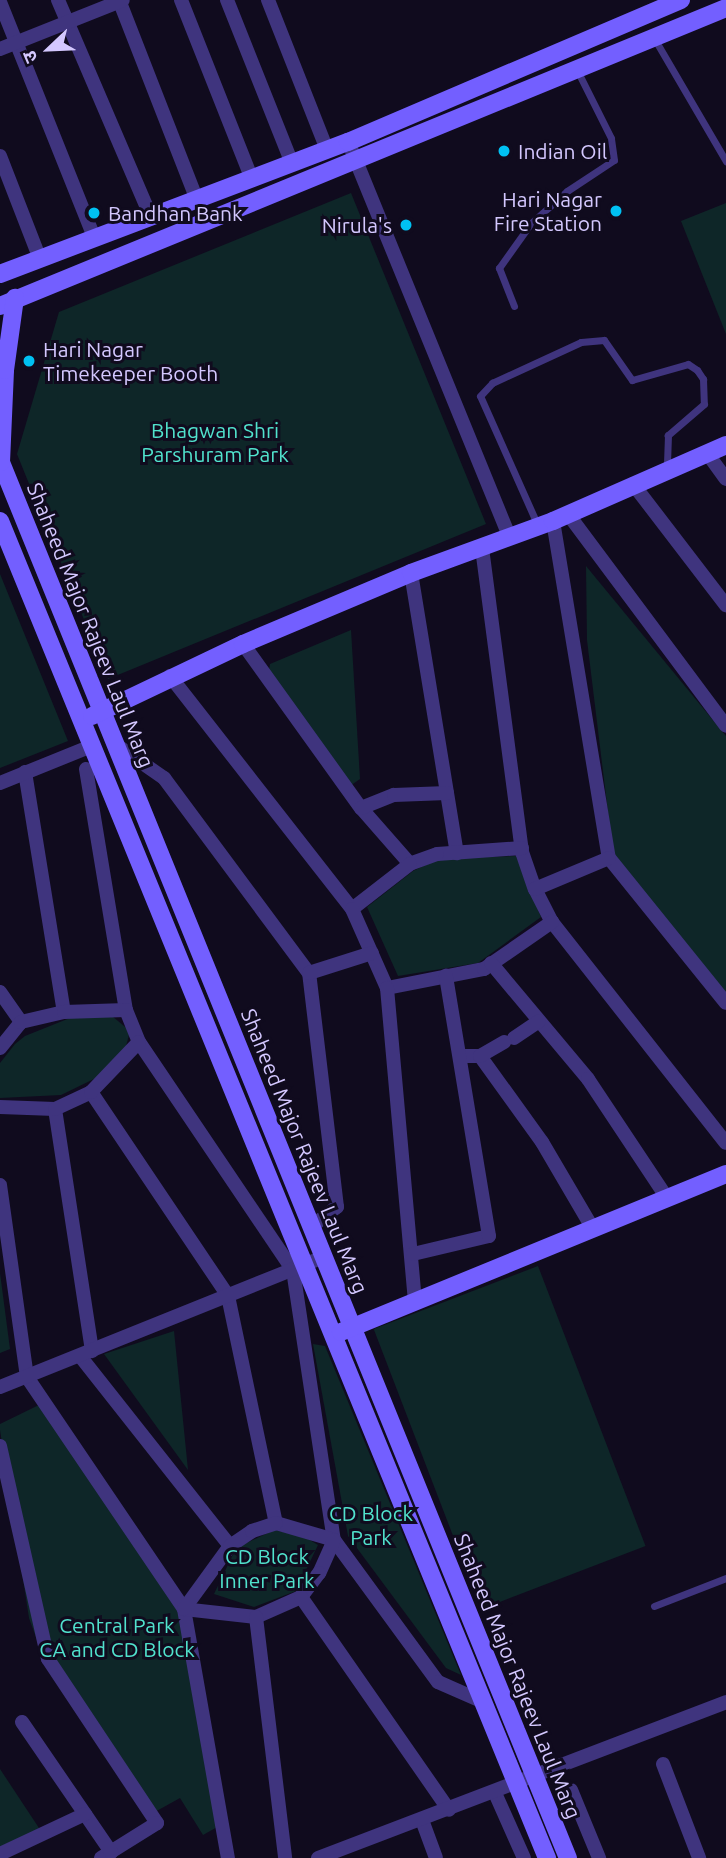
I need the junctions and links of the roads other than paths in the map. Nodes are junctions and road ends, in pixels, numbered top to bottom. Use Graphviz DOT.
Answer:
graph roads {
  1 [pos="58,0"];
  2 [pos="121,0"];
  3 [pos="181,0"];
  4 [pos="227,0"];
  5 [pos="268,0"];
  6 [pos="681,0"];
  7 [pos="0,2"];
  8 [pos="726,8"];
  9 [pos="68,22"];
  10 [pos="653,37"];
  11 [pos="16,43"];
  12 [pos="0,49"];
  13 [pos="576,68"];
  14 [pos="327,150"];
  15 [pos="351,150"];
  16 [pos="0,156"];
  17 [pos="726,162"];
  18 [pos="292,163"];
  19 [pos="252,179"];
  20 [pos="197,200"];
  21 [pos="151,217"];
  22 [pos="94,239"];
  23 [pos="40,259"];
  24 [pos="0,274"];
  25 [pos="8,302"];
  26 [pos="514,306"];
  27 [pos="726,445"];
  28 [pos="707,453"];
  29 [pos="0,461"];
  30 [pos="667,470"];
  31 [pos="726,479"];
  32 [pos="633,484"];
  33 [pos="0,521"];
  34 [pos="553,521"];
  35 [pos="510,538"];
  36 [pos="482,548"];
  37 [pos="411,573"];
  38 [pos="726,605"];
  39 [pos="243,644"];
  40 [pos="170,676"];
  41 [pos="102,711"];
  42 [pos="79,722"];
  43 [pos="726,726"];
  44 [pos="115,743"];
  45 [pos="89,747"];
  46 [pos="86,769"];
  47 [pos="25,772"];
  48 [pos="0,783"];
  49 [pos="447,793"];
  50 [pos="361,808"];
  51 [pos="522,848"];
  52 [pos="457,852"];
  53 [pos="609,858"];
  54 [pos="410,864"];
  55 [pos="535,889"];
  56 [pos="352,909"];
  57 [pos="552,922"];
  58 [pos="372,953"];
  59 [pos="491,963"];
  60 [pos="309,973"];
  61 [pos="446,976"];
  62 [pos="387,988"];
  63 [pos="0,992"];
  64 [pos="726,1003"];
  65 [pos="126,1010"];
  66 [pos="64,1012"];
  67 [pos="21,1021"];
  68 [pos="539,1021"];
  69 [pos="139,1042"];
  70 [pos="0,1048"];
  71 [pos="460,1056"];
  72 [pos="480,1056"];
  73 [pos="91,1092"];
  74 [pos="0,1107"];
  75 [pos="55,1109"];
  76 [pos="726,1143"];
  77 [pos="726,1174"];
  78 [pos="0,1185"];
  79 [pos="667,1198"];
  80 [pos="311,1227"];
  81 [pos="593,1229"];
  82 [pos="413,1254"];
  83 [pos="323,1257"];
  84 [pos="299,1268"];
  85 [pos="228,1296"];
  86 [pos="415,1302"];
  87 [pos="352,1328"];
  88 [pos="333,1335"];
  89 [pos="86,1353"];
  90 [pos="27,1377"];
  91 [pos="0,1387"];
  92 [pos="0,1446"];
  93 [pos="276,1523"];
  94 [pos="334,1540"];
  95 [pos="230,1546"];
  96 [pos="726,1578"];
  97 [pos="301,1597"];
  98 [pos="654,1606"];
  99 [pos="184,1609"];
  100 [pos="256,1616"];
  101 [pos="479,1700"];
  102 [pos="726,1702"];
  103 [pos="22,1722"];
  104 [pos="663,1764"];
  105 [pos="535,1777"];
  106 [pos="517,1784"];
  107 [pos="571,1790"];
  108 [pos="495,1793"];
  109 [pos="449,1810"];
  110 [pos="85,1814"];
  111 [pos="422,1820"];
  112 [pos="0,1854"];
  113 [pos="106,1855"];
  114 [pos="228,1858"];
  115 [pos="285,1858"];
  116 [pos="318,1858"];
  117 [pos="436,1858"];
  118 [pos="524,1858"];
  119 [pos="547,1858"];
  120 [pos="568,1858"];
  121 [pos="600,1858"];
  122 [pos="699,1858"];
  1 -- 9 [label="street"];
  2 -- 9 [label="street"];
  2 -- 20 [label="street"];
  3 -- 19 [label="street"];
  4 -- 18 [label="street"];
  5 -- 14 [label="street"];
  6 -- 15 [label="street"];
  7 -- 11 [label="street"];
  8 -- 10 [label="street"];
  9 -- 11 [label="street"];
  9 -- 21 [label="street"];
  10 -- 13 [label="street"];
  10 -- 17 [label="lane"];
  11 -- 12 [label="street"];
  11 -- 22 [label="street"];
  13 -- 15 [label="street"];
  13 -- 26 [label="lane"];
  14 -- 15 [label="street"];
  14 -- 18 [label="street"];
  15 -- 25 [label="street"];
  15 -- 35 [label="street"];
  16 -- 23 [label="street"];
  18 -- 19 [label="street"];
  19 -- 20 [label="street"];
  20 -- 21 [label="street"];
  21 -- 22 [label="street"];
  22 -- 23 [label="street"];
  23 -- 24 [label="street"];
  25 -- 29 [label="street"];
  27 -- 28 [label="street"];
  28 -- 30 [label="street"];
  28 -- 31 [label="street"];
  29 -- 41 [label="street, Shaheed Major Rajeev Laul Marg"];
  30 -- 32 [label="street"];
  30 -- 34 [label="lane"];
  32 -- 34 [label="street"];
  32 -- 38 [label="street"];
  33 -- 42 [label="street, Shaheed Major Rajeev Laul Marg"];
  34 -- 35 [label="street"];
  34 -- 43 [label="street"];
  34 -- 53 [label="street"];
  35 -- 36 [label="street"];
  36 -- 37 [label="street"];
  36 -- 51 [label="street"];
  37 -- 39 [label="street"];
  37 -- 49 [label="street"];
  39 -- 40 [label="street"];
  39 -- 50 [label="street"];
  40 -- 41 [label="street"];
  40 -- 56 [label="street"];
  41 -- 42 [label="street"];
  41 -- 44 [label="street, Shaheed Major Rajeev Laul Marg"];
  42 -- 45 [label="street, Shaheed Major Rajeev Laul Marg"];
  44 -- 60 [label="street"];
  44 -- 80 [label="street, Shaheed Major Rajeev Laul Marg"];
  45 -- 47 [label="street"];
  45 -- 84 [label="street, Shaheed Major Rajeev Laul Marg"];
  46 -- 65 [label="street"];
  47 -- 48 [label="street"];
  47 -- 66 [label="street"];
  49 -- 50 [label="street"];
  49 -- 52 [label="street"];
  50 -- 54 [label="street"];
  51 -- 52 [label="street"];
  51 -- 55 [label="street"];
  52 -- 54 [label="street"];
  53 -- 55 [label="street"];
  53 -- 64 [label="street"];
  54 -- 56 [label="street"];
  55 -- 57 [label="street"];
  56 -- 58 [label="street"];
  57 -- 59 [label="street"];
  57 -- 76 [label="street"];
  58 -- 60 [label="street"];
  58 -- 62 [label="street"];
  59 -- 61 [label="street"];
  59 -- 68 [label="street"];
  60 -- 80 [label="street"];
  61 -- 62 [label="street"];
  61 -- 71 [label="street"];
  62 -- 82 [label="street"];
  63 -- 67 [label="street"];
  65 -- 66 [label="street"];
  65 -- 69 [label="street"];
  66 -- 67 [label="street"];
  67 -- 70 [label="street"];
  68 -- 72 [label="street"];
  68 -- 79 [label="street"];
  69 -- 73 [label="street"];
  69 -- 84 [label="street"];
  71 -- 72 [label="street"];
  71 -- 82 [label="street"];
  72 -- 81 [label="street"];
  73 -- 75 [label="street"];
  73 -- 85 [label="street"];
  74 -- 75 [label="street"];
  75 -- 89 [label="street"];
  77 -- 79 [label="street"];
  78 -- 90 [label="street"];
  79 -- 81 [label="street"];
  80 -- 83 [label="street, Shaheed Major Rajeev Laul Marg"];
  81 -- 86 [label="street"];
  82 -- 86 [label="street"];
  83 -- 84 [label="street"];
  83 -- 87 [label="street, Shaheed Major Rajeev Laul Marg"];
  84 -- 85 [label="street"];
  84 -- 88 [label="street, Shaheed Major Rajeev Laul Marg"];
  84 -- 94 [label="street"];
  85 -- 89 [label="street"];
  85 -- 93 [label="street"];
  86 -- 87 [label="street"];
  87 -- 88 [label="street"];
  87 -- 105 [label="street, Shaheed Major Rajeev Laul Marg"];
  88 -- 101 [label="street, Shaheed Major Rajeev Laul Marg"];
  89 -- 90 [label="street"];
  89 -- 95 [label="street"];
  90 -- 91 [label="street"];
  90 -- 99 [label="street"];
  92 -- 113 [label="street"];
  93 -- 94 [label="street"];
  93 -- 95 [label="street"];
  94 -- 97 [label="street"];
  94 -- 101 [label="street"];
  95 -- 99 [label="street"];
  96 -- 98 [label="lane"];
  97 -- 100 [label="street"];
  97 -- 109 [label="street"];
  99 -- 100 [label="street"];
  99 -- 114 [label="street"];
  100 -- 115 [label="street"];
  101 -- 106 [label="street, Shaheed Major Rajeev Laul Marg"];
  102 -- 105 [label="street"];
  103 -- 110 [label="street"];
  104 -- 122 [label="street"];
  105 -- 106 [label="street"];
  105 -- 120 [label="street, Shaheed Major Rajeev Laul Marg"];
  106 -- 108 [label="street"];
  106 -- 119 [label="street, Shaheed Major Rajeev Laul Marg"];
  107 -- 121 [label="street"];
  108 -- 109 [label="street"];
  108 -- 118 [label="street"];
  109 -- 111 [label="street"];
  110 -- 112 [label="street"];
  110 -- 113 [label="street"];
  111 -- 116 [label="street"];
  111 -- 117 [label="street"];
}
